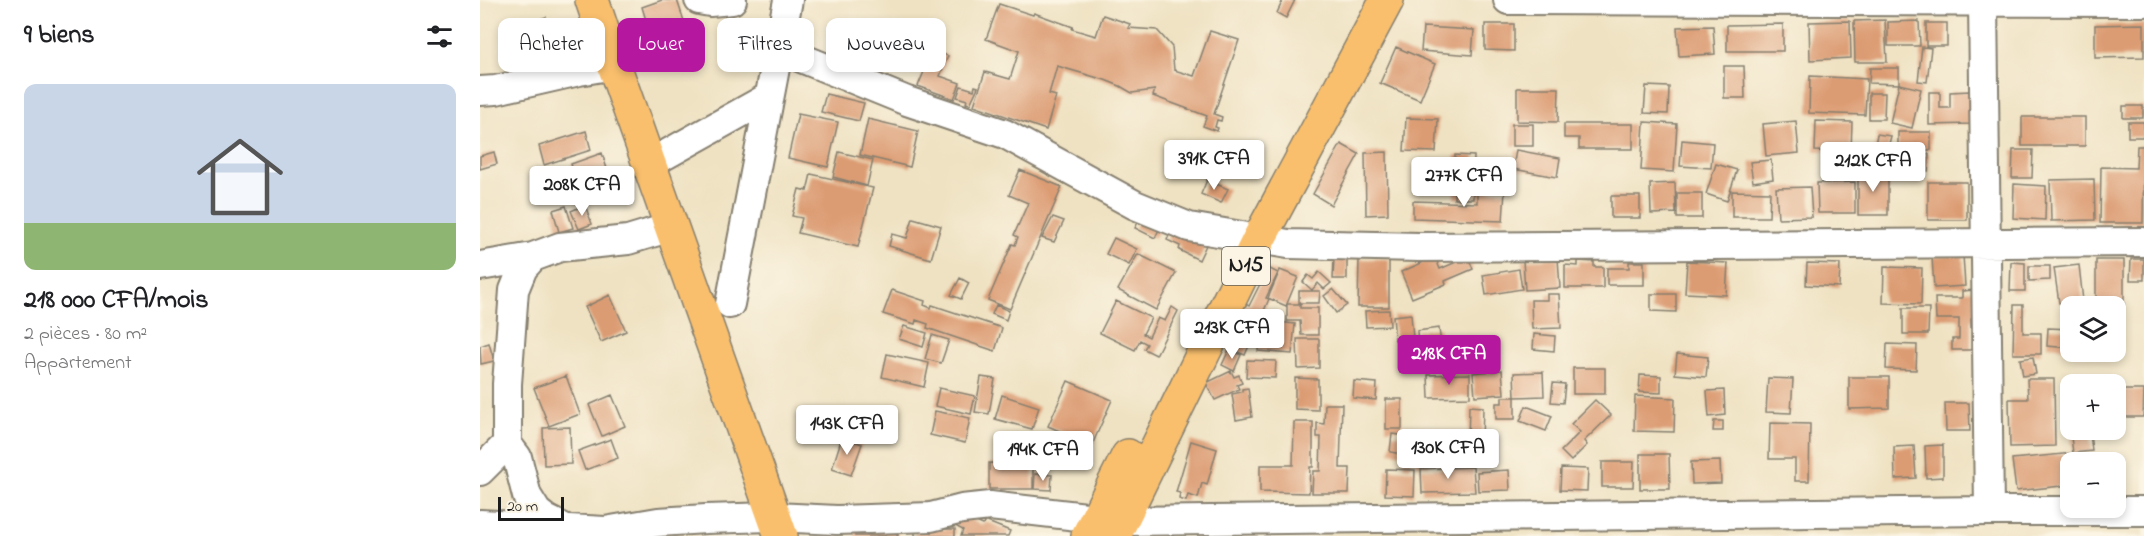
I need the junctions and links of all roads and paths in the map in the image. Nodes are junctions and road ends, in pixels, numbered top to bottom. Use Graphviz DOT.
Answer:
graph roads {
  1 [pos="592,0"];
  2 [pos="699,0"];
  3 [pos="732,0"];
  4 [pos="788,0"];
  5 [pos="1361,0"];
  6 [pos="1387,0"];
  7 [pos="1508,0"];
  8 [pos="1983,1"];
  9 [pos="2144,2"];
  10 [pos="784,18"];
  11 [pos="814,64"];
  12 [pos="614,65"];
  13 [pos="774,72"];
  14 [pos="480,91"];
  15 [pos="769,97"];
  16 [pos="649,164"];
  17 [pos="671,227"];
  18 [pos="1248,237"];
  19 [pos="2144,242"];
  20 [pos="1985,243"];
  21 [pos="533,256"];
  22 [pos="480,266"];
  23 [pos="480,276"];
  24 [pos="730,304"];
  25 [pos="513,309"];
  26 [pos="507,444"];
  27 [pos="480,471"];
  28 [pos="1989,511"];
  29 [pos="2144,511"];
  30 [pos="480,524"];
  31 [pos="778,526"];
  32 [pos="1105,528"];
  33 [pos="570,531"];
  1 -- 12 [label="main road"];
  2 -- 3 [label="street"];
  4 -- 10 [label="street"];
  5 -- 18 [label="main road, N15"];
  6 -- 18 [label="main road, N15"];
  7 -- 8 [label="street"];
  8 -- 9 [label="street"];
  8 -- 20 [label="street"];
  11 -- 18 [label="street"];
  12 -- 14 [label="street"];
  12 -- 16 [label="main road"];
  13 -- 15 [label="street"];
  15 -- 16 [label="street"];
  15 -- 24 [label="street"];
  16 -- 17 [label="main road"];
  17 -- 21 [label="street"];
  17 -- 31 [label="main road"];
  18 -- 20 [label="street"];
  18 -- 32 [label="main road, N15"];
  19 -- 20 [label="street"];
  20 -- 28 [label="street"];
  21 -- 22 [label="street"];
  21 -- 25 [label="street"];
  23 -- 25 [label="street"];
  25 -- 26 [label="street"];
  26 -- 27 [label="street"];
  26 -- 33 [label="street"];
  28 -- 29 [label="street"];
  28 -- 32 [label="street"];
  30 -- 33 [label="street"];
  31 -- 32 [label="street"];
  31 -- 33 [label="street"];
}
